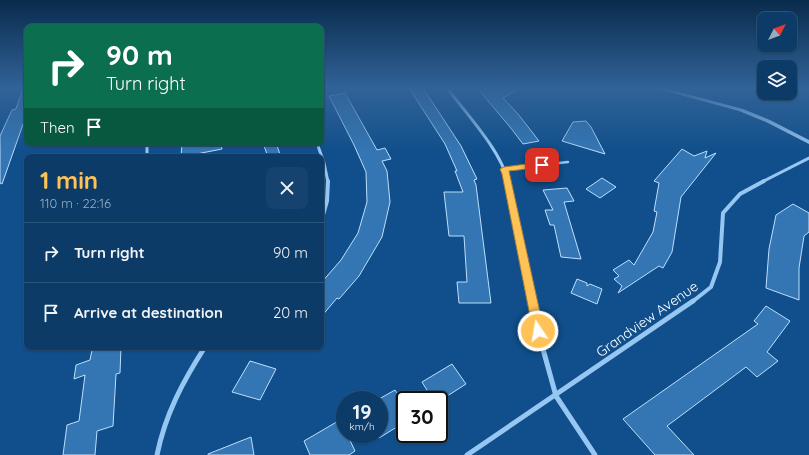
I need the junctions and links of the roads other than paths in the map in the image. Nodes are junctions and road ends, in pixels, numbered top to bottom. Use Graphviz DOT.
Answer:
graph roads {
  1 [pos="464,109"];
  2 [pos="738,109"];
  3 [pos="809,142"];
  4 [pos="809,158"];
  5 [pos="324,160"];
  6 [pos="568,162"];
  7 [pos="504,169"];
  8 [pos="324,213"];
  9 [pos="203,350"];
  10 [pos="556,396"];
  11 [pos="157,455"];
  12 [pos="467,455"];
  13 [pos="595,455"];
  1 -- 7 [label="street"];
  2 -- 3 [label="street"];
  4 -- 10 [label="street, Grandview Avenue"];
  5 -- 8 [label="street"];
  6 -- 7 [label="lane"];
  7 -- 10 [label="street"];
  9 -- 11 [label="street"];
  10 -- 12 [label="street, Grandview Avenue"];
  10 -- 13 [label="street"];
}
